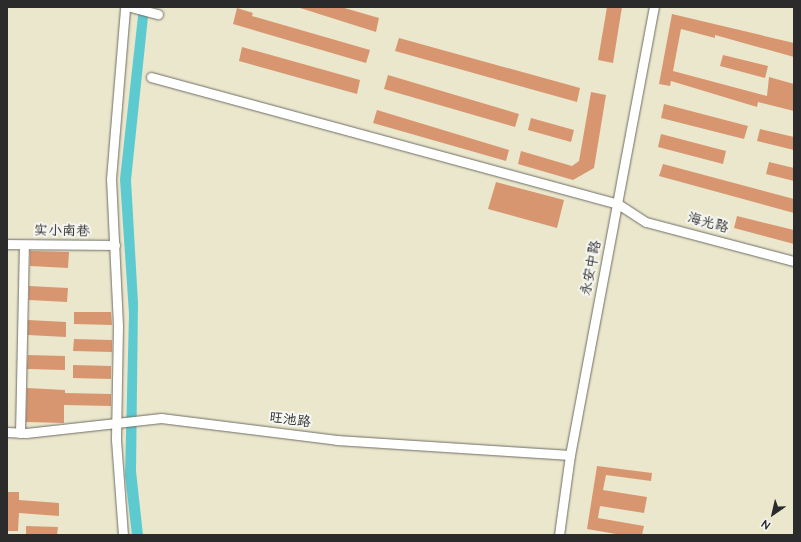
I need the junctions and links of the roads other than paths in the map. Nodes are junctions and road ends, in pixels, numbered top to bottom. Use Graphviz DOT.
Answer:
graph roads {
  1 [pos="126,7"];
  2 [pos="131,7"];
  3 [pos="654,7"];
  4 [pos="156,13"];
  5 [pos="151,77"];
  6 [pos="618,204"];
  7 [pos="7,244"];
  8 [pos="24,244"];
  9 [pos="116,245"];
  10 [pos="794,261"];
  11 [pos="116,421"];
  12 [pos="7,432"];
  13 [pos="20,433"];
  14 [pos="570,455"];
  15 [pos="122,535"];
  16 [pos="559,535"];
  1 -- 9 [label="street"];
  2 -- 4 [label="street"];
  3 -- 6 [label="street, 永安中路"];
  5 -- 6 [label="street, 海光路"];
  6 -- 10 [label="street, 海光路"];
  6 -- 14 [label="street, 永安中路"];
  7 -- 8 [label="street, 实小南巷"];
  8 -- 9 [label="street, 实小南巷"];
  8 -- 13 [label="street"];
  9 -- 11 [label="street"];
  11 -- 13 [label="street, 旺池路"];
  11 -- 14 [label="street, 旺池路"];
  11 -- 15 [label="street"];
  12 -- 13 [label="street, 旺池路"];
  14 -- 16 [label="street, 永安中路"];
}
